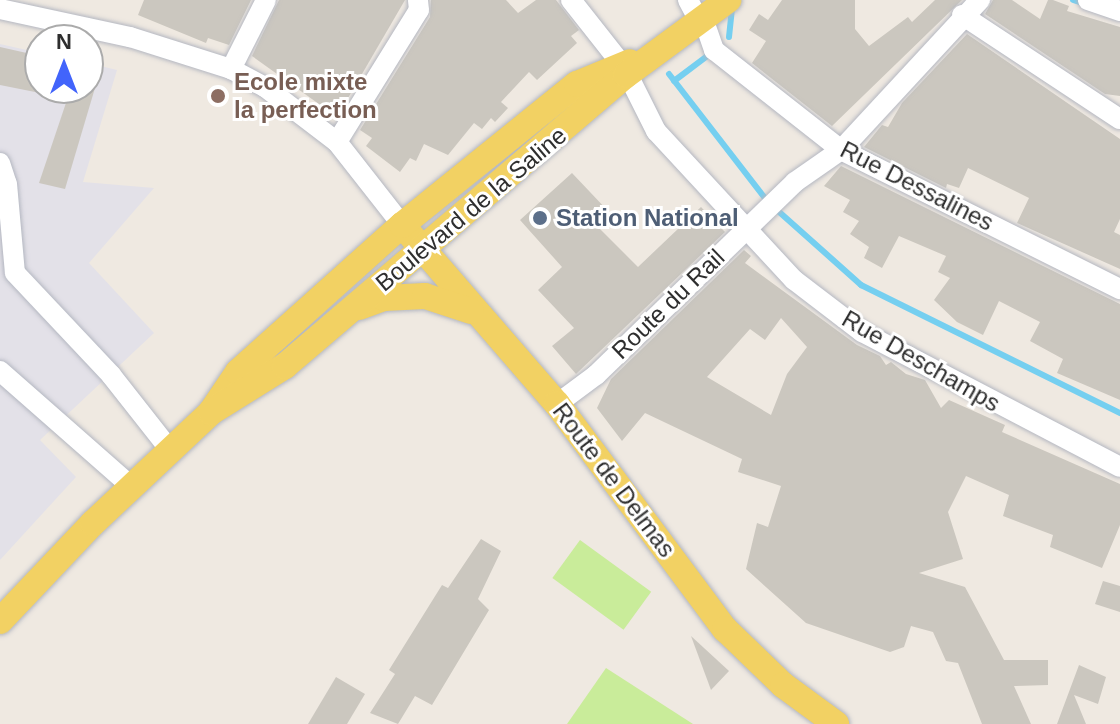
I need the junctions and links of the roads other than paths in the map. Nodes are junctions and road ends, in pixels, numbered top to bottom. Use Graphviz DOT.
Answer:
graph roads {
  1 [pos="266,0"];
  2 [pos="418,0"];
  3 [pos="571,0"];
  4 [pos="728,0"];
  5 [pos="980,0"];
  6 [pos="1088,0"];
  7 [pos="699,8"];
  8 [pos="0,9"];
  9 [pos="1120,11"];
  10 [pos="962,15"];
  11 [pos="231,69"];
  12 [pos="625,71"];
  13 [pos="1120,119"];
  14 [pos="337,142"];
  15 [pos="841,150"];
  16 [pos="0,163"];
  17 [pos="402,225"];
  18 [pos="746,229"];
  19 [pos="420,247"];
  20 [pos="7,268"];
  21 [pos="1120,289"];
  22 [pos="347,313"];
  23 [pos="481,317"];
  24 [pos="0,371"];
  25 [pos="557,404"];
  26 [pos="211,412"];
  27 [pos="170,450"];
  28 [pos="1120,467"];
  29 [pos="132,487"];
  30 [pos="0,621"];
  31 [pos="836,724"];
  1 -- 11 [label="street"];
  2 -- 14 [label="street"];
  3 -- 12 [label="street, Rue Deschamps"];
  4 -- 7 [label="main road, Boulevard de la Saline"];
  5 -- 10 [label="street, Route du Rail"];
  6 -- 9 [label="street"];
  7 -- 12 [label="main road, Boulevard de la Saline"];
  7 -- 15 [label="street, Rue Dessalines"];
  8 -- 11 [label="street"];
  10 -- 13 [label="street"];
  10 -- 15 [label="street, Route du Rail"];
  11 -- 14 [label="street"];
  12 -- 17 [label="main road, Boulevard de la Saline"];
  12 -- 18 [label="street, Rue Deschamps"];
  12 -- 19 [label="main road, Boulevard de la Saline"];
  14 -- 17 [label="street"];
  15 -- 18 [label="street, Route du Rail"];
  15 -- 21 [label="street, Rue Dessalines"];
  16 -- 20 [label="street"];
  17 -- 19 [label="main road, Route de Delmas"];
  17 -- 26 [label="main road, Boulevard de la Saline"];
  18 -- 25 [label="street, Route du Rail"];
  18 -- 28 [label="street, Rue Deschamps"];
  19 -- 22 [label="main road, Boulevard de la Saline"];
  19 -- 23 [label="main road, Route de Delmas"];
  20 -- 27 [label="street"];
  22 -- 23 [label="main road"];
  22 -- 26 [label="main road, Boulevard de la Saline"];
  23 -- 25 [label="main road, Route de Delmas"];
  24 -- 29 [label="street"];
  25 -- 31 [label="main road, Route de Delmas"];
  26 -- 27 [label="main road, Boulevard de la Saline"];
  27 -- 29 [label="main road, Boulevard de la Saline"];
  29 -- 30 [label="main road, Boulevard de la Saline"];
}
